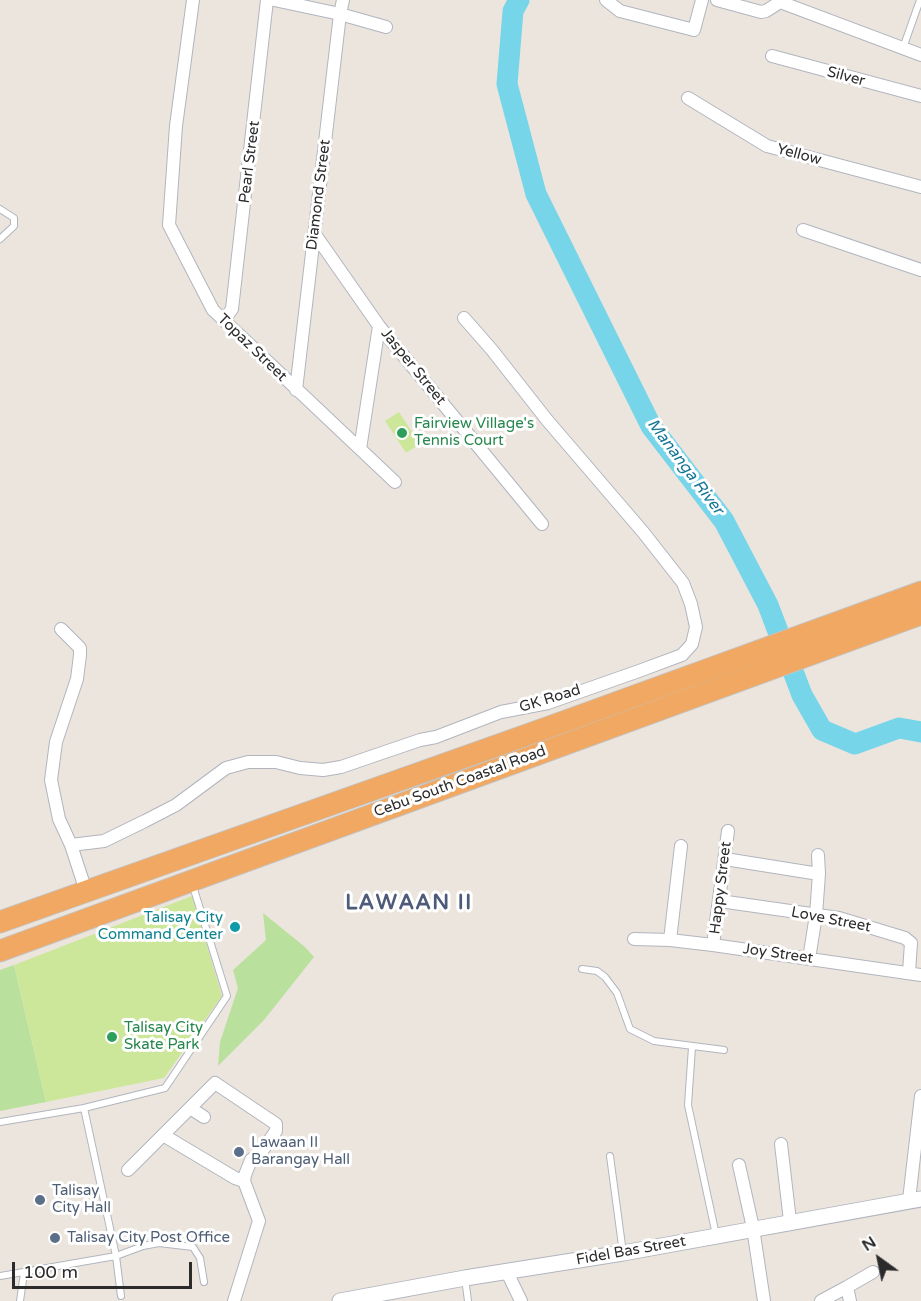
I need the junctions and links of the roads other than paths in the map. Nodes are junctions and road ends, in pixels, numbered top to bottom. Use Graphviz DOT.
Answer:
graph roads {
  1 [pos="193,0"];
  2 [pos="267,0"];
  3 [pos="274,0"];
  4 [pos="343,0"];
  5 [pos="606,0"];
  6 [pos="702,0"];
  7 [pos="717,0"];
  8 [pos="920,0"];
  9 [pos="781,1"];
  10 [pos="340,14"];
  11 [pos="386,27"];
  12 [pos="903,48"];
  13 [pos="921,55"];
  14 [pos="772,56"];
  15 [pos="921,96"];
  16 [pos="688,98"];
  17 [pos="921,187"];
  18 [pos="0,209"];
  19 [pos="804,230"];
  20 [pos="314,233"];
  21 [pos="0,239"];
  22 [pos="921,270"];
  23 [pos="464,318"];
  24 [pos="224,320"];
  25 [pos="379,326"];
  26 [pos="296,390"];
  27 [pos="360,449"];
  28 [pos="395,482"];
  29 [pos="542,524"];
  30 [pos="921,592"];
  31 [pos="921,614"];
  32 [pos="61,630"];
  33 [pos="556,736"];
  34 [pos="728,831"];
  35 [pos="71,845"];
  36 [pos="681,846"];
  37 [pos="819,855"];
  38 [pos="725,859"];
  39 [pos="819,874"];
  40 [pos="192,882"];
  41 [pos="86,891"];
  42 [pos="720,901"];
  43 [pos="816,915"];
  44 [pos="0,921"];
  45 [pos="634,939"];
  46 [pos="670,940"];
  47 [pos="713,945"];
  48 [pos="0,951"];
  49 [pos="809,958"];
  50 [pos="582,969"];
  51 [pos="915,973"];
  52 [pos="692,1047"];
  53 [pos="724,1050"];
  54 [pos="921,1096"];
  55 [pos="84,1108"];
  56 [pos="190,1108"];
  57 [pos="204,1117"];
  58 [pos="0,1122"];
  59 [pos="163,1135"];
  60 [pos="781,1144"];
  61 [pos="610,1156"];
  62 [pos="739,1165"];
  63 [pos="128,1170"];
  64 [pos="244,1181"];
  65 [pos="915,1199"];
  66 [pos="790,1221"];
  67 [pos="753,1228"];
  68 [pos="717,1236"];
  69 [pos="623,1253"];
  70 [pos="116,1256"];
  71 [pos="507,1272"];
  72 [pos="873,1272"];
  73 [pos="24,1273"];
  74 [pos="0,1276"];
  75 [pos="465,1278"];
  76 [pos="204,1282"];
  77 [pos="847,1287"];
  78 [pos="121,1296"];
  79 [pos="395,1296"];
  80 [pos="20,1301"];
  81 [pos="234,1301"];
  82 [pos="340,1301"];
  83 [pos="468,1301"];
  84 [pos="521,1301"];
  85 [pos="764,1301"];
  86 [pos="821,1301"];
  87 [pos="850,1301"];
  1 -- 24 [label="street, Topaz Street"];
  2 -- 24 [label="street, Pearl Street"];
  3 -- 10 [label="street"];
  4 -- 10 [label="street, Diamond Street"];
  5 -- 6 [label="street"];
  7 -- 9 [label="street"];
  8 -- 12 [label="lane"];
  9 -- 12 [label="street"];
  10 -- 11 [label="street"];
  10 -- 20 [label="street, Diamond Street"];
  12 -- 13 [label="street"];
  14 -- 15 [label="street, Silver"];
  16 -- 17 [label="street, Yellow"];
  18 -- 21 [label="lane"];
  19 -- 22 [label="street"];
  20 -- 25 [label="street, Jasper Street"];
  20 -- 26 [label="street, Diamond Street"];
  23 -- 35 [label="street, GK Road"];
  24 -- 26 [label="street, Topaz Street"];
  25 -- 27 [label="street"];
  25 -- 29 [label="street, Jasper Street"];
  26 -- 27 [label="street, Topaz Street"];
  27 -- 28 [label="street, Topaz Street"];
  30 -- 33 [label="highway, Cebu South Coastal Road"];
  31 -- 33 [label="highway, Cebu South Coastal Road"];
  32 -- 35 [label="street"];
  33 -- 40 [label="highway, Cebu South Coastal Road"];
  33 -- 41 [label="highway, Cebu South Coastal Road"];
  34 -- 38 [label="street, Happy Street"];
  35 -- 41 [label="street"];
  36 -- 46 [label="street"];
  37 -- 39 [label="street"];
  38 -- 39 [label="street"];
  38 -- 42 [label="street, Happy Street"];
  39 -- 43 [label="street"];
  40 -- 48 [label="highway, Cebu South Coastal Road"];
  40 -- 55 [label="lane"];
  41 -- 44 [label="highway, Cebu South Coastal Road"];
  42 -- 43 [label="street, Love Street"];
  42 -- 47 [label="street, Happy Street"];
  43 -- 49 [label="street"];
  43 -- 51 [label="street, Love Street"];
  45 -- 46 [label="street, Joy Street"];
  46 -- 47 [label="street, Joy Street"];
  47 -- 49 [label="street, Joy Street"];
  49 -- 51 [label="street, Joy Street"];
  50 -- 52 [label="lane"];
  52 -- 53 [label="lane"];
  52 -- 68 [label="lane"];
  54 -- 65 [label="street"];
  55 -- 58 [label="lane"];
  55 -- 70 [label="lane"];
  56 -- 57 [label="street"];
  56 -- 59 [label="street"];
  56 -- 64 [label="street"];
  59 -- 63 [label="street"];
  59 -- 64 [label="street"];
  60 -- 66 [label="street"];
  61 -- 69 [label="lane"];
  62 -- 67 [label="street"];
  64 -- 81 [label="street"];
  65 -- 66 [label="street, Fidel Bas Street"];
  66 -- 67 [label="street, Fidel Bas Street"];
  67 -- 68 [label="street, Fidel Bas Street"];
  67 -- 85 [label="street"];
  68 -- 69 [label="street, Fidel Bas Street"];
  69 -- 71 [label="street, Fidel Bas Street"];
  70 -- 73 [label="lane"];
  70 -- 76 [label="lane"];
  70 -- 78 [label="lane"];
  71 -- 75 [label="street, Fidel Bas Street"];
  71 -- 84 [label="street"];
  72 -- 77 [label="street"];
  73 -- 74 [label="lane"];
  73 -- 80 [label="lane"];
  75 -- 79 [label="street, Fidel Bas Street"];
  75 -- 83 [label="lane"];
  77 -- 86 [label="street"];
  77 -- 87 [label="street"];
  79 -- 82 [label="street, Fidel Bas Street"];
}
